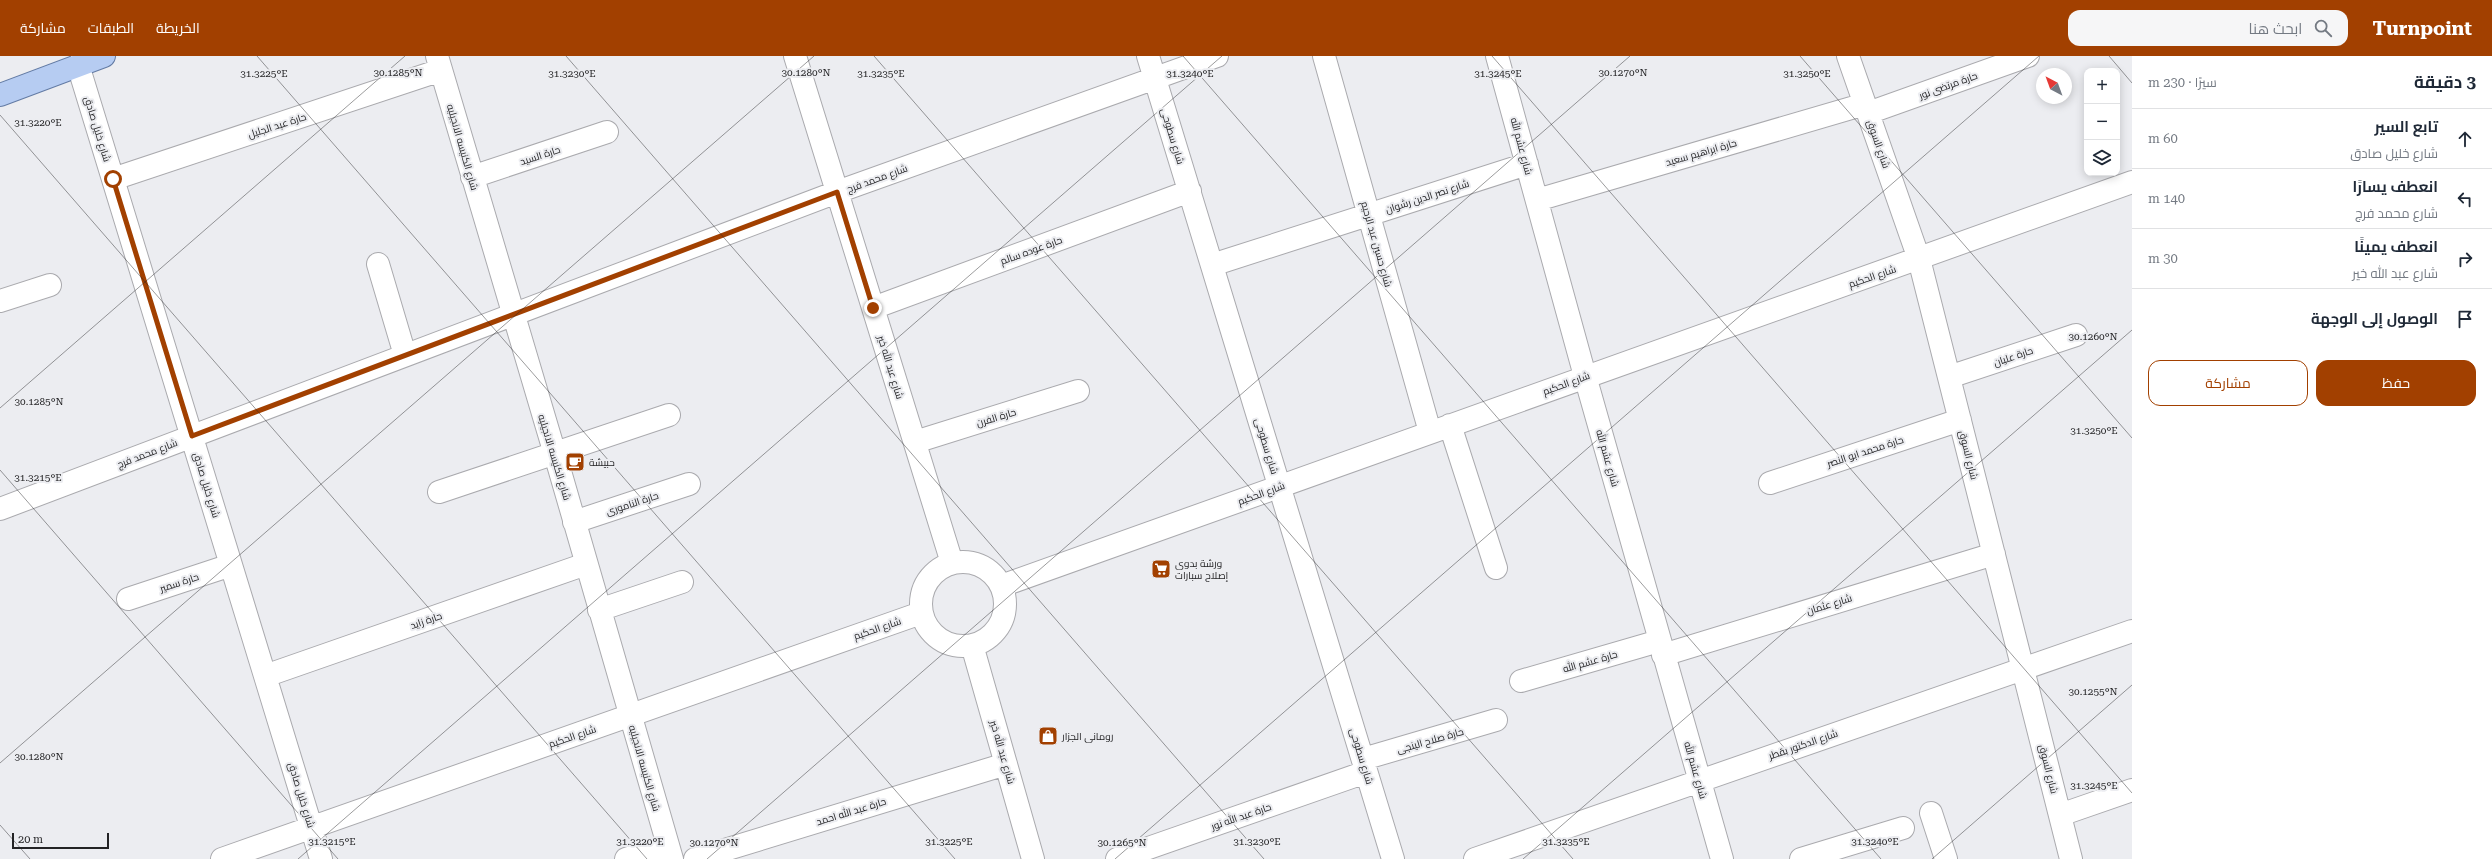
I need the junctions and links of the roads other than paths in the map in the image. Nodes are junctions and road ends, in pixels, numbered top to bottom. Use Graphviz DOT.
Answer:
graph roads {
  1 [pos="104,56"];
  2 [pos="795,56"];
  3 [pos="1148,56"];
  4 [pos="1217,56"];
  5 [pos="1324,56"];
  6 [pos="1497,56"];
  7 [pos="1848,56"];
  8 [pos="2028,56"];
  9 [pos="439,63"];
  10 [pos="78,65"];
  11 [pos="1155,78"];
  12 [pos="0,95"];
  13 [pos="1866,108"];
  14 [pos="607,132"];
  15 [pos="1527,164"];
  16 [pos="472,177"];
  17 [pos="113,179"];
  18 [pos="2132,182"];
  19 [pos="1190,191"];
  20 [pos="837,192"];
  21 [pos="1537,200"];
  22 [pos="1369,215"];
  23 [pos="1919,259"];
  24 [pos="378,264"];
  25 [pos="1212,266"];
  26 [pos="50,285"];
  27 [pos="0,301"];
  28 [pos="873,308"];
  29 [pos="512,315"];
  30 [pos="2076,335"];
  31 [pos="405,355"];
  32 [pos="1585,376"];
  33 [pos="1949,377"];
  34 [pos="1078,391"];
  35 [pos="669,414"];
  36 [pos="1960,420"];
  37 [pos="1440,428"];
  38 [pos="192,436"];
  39 [pos="915,442"];
  40 [pos="555,454"];
  41 [pos="1770,483"];
  42 [pos="689,484"];
  43 [pos="1279,486"];
  44 [pos="439,492"];
  45 [pos="0,508"];
  46 [pos="574,522"];
  47 [pos="1994,554"];
  48 [pos="952,563"];
  49 [pos="586,564"];
  50 [pos="231,565"];
  51 [pos="1496,568"];
  52 [pos="682,582"];
  53 [pos="1001,586"];
  54 [pos="128,599"];
  55 [pos="599,610"];
  56 [pos="921,613"];
  57 [pos="2132,631"];
  58 [pos="972,645"];
  59 [pos="1661,648"];
  60 [pos="2023,667"];
  61 [pos="265,676"];
  62 [pos="1521,681"];
  63 [pos="630,716"];
  64 [pos="1496,720"];
  65 [pos="1006,764"];
  66 [pos="1364,766"];
  67 [pos="1699,780"];
  68 [pos="2132,790"];
  69 [pos="1931,813"];
  70 [pos="2060,815"];
  71 [pos="311,828"];
  72 [pos="1902,828"];
  73 [pos="670,852"];
  74 [pos="222,859"];
  75 [pos="321,859"];
  76 [pos="626,859"];
  77 [pos="695,859"];
  78 [pos="1033,859"];
  79 [pos="1116,859"];
  80 [pos="1393,859"];
  81 [pos="1475,859"];
  82 [pos="1722,859"];
  83 [pos="1801,859"];
  84 [pos="1946,859"];
  85 [pos="2071,859"];
  1 -- 10 [label="main road"];
  2 -- 20 [label="street, شارع عبد الله خير"];
  3 -- 11 [label="street, شارع سطوحى"];
  4 -- 11 [label="street, شارع محمد فرج"];
  5 -- 22 [label="street, شارع حسين عبد الرحيم"];
  6 -- 15 [label="street, شارع عشم الله"];
  7 -- 13 [label="street, شارع السوق"];
  8 -- 13 [label="street, حارة مرتضى نور"];
  9 -- 16 [label="street, شارع الكنيسه الانجيليه"];
  9 -- 17 [label="street, حارة عبد الجليل"];
  10 -- 12 [label="main road"];
  10 -- 17 [label="street, شارع خليل صادق"];
  11 -- 19 [label="street, شارع سطوحى"];
  11 -- 20 [label="street, شارع محمد فرج"];
  13 -- 21 [label="street, حارة ابراهيم سعيد"];
  13 -- 23 [label="street, شارع السوق"];
  14 -- 16 [label="street, حارة السيد"];
  15 -- 21 [label="street, شارع عشم الله"];
  15 -- 22 [label="street, شارع نصر الدين رشوان"];
  16 -- 29 [label="street, شارع الكنيسه الانجيليه"];
  17 -- 38 [label="street, شارع خليل صادق"];
  18 -- 23 [label="street, شارع الحكيم"];
  19 -- 25 [label="street, شارع سطوحى"];
  19 -- 28 [label="street, حارة عوده سالم"];
  20 -- 28 [label="street, شارع عبد الله خير"];
  20 -- 29 [label="street, شارع محمد فرج"];
  21 -- 32 [label="street, شارع عشم الله"];
  22 -- 25 [label="street, شارع نصر الدين رشوان"];
  22 -- 37 [label="street, شارع حسين عبد الرحيم"];
  23 -- 32 [label="street, شارع الحكيم"];
  23 -- 33 [label="street, شارع السوق"];
  24 -- 31 [label="street"];
  25 -- 43 [label="street, شارع سطوحى"];
  26 -- 27 [label="street"];
  28 -- 39 [label="street, شارع عبد الله خير"];
  29 -- 31 [label="street, شارع محمد فرج"];
  29 -- 40 [label="street, شارع الكنيسه الانجيليه"];
  30 -- 33 [label="street, حارة عليان"];
  31 -- 38 [label="street, شارع محمد فرج"];
  32 -- 37 [label="street, شارع الحكيم"];
  32 -- 59 [label="street, شارع عشم الله"];
  33 -- 36 [label="street, شارع السوق"];
  34 -- 39 [label="street, حارة الفرن"];
  35 -- 40 [label="street"];
  36 -- 41 [label="street, حارة محمد ابو النصر"];
  36 -- 47 [label="street, شارع السوق"];
  37 -- 43 [label="street, شارع الحكيم"];
  37 -- 51 [label="street, شارع حسين عبد الرحيم"];
  38 -- 45 [label="street, شارع محمد فرج"];
  38 -- 50 [label="street, شارع خليل صادق"];
  39 -- 48 [label="street, شارع عبد الله خير"];
  40 -- 44 [label="street"];
  40 -- 46 [label="street, شارع الكنيسه الانجيليه"];
  42 -- 46 [label="street, حارة النامورى"];
  43 -- 53 [label="street, شارع الحكيم"];
  43 -- 66 [label="street, شارع سطوحى"];
  46 -- 49 [label="street, شارع الكنيسه الانجيليه"];
  47 -- 59 [label="street, شارع عثمان"];
  47 -- 60 [label="street, شارع السوق"];
  48 -- 53 [label="street"];
  48 -- 56 [label="street"];
  49 -- 55 [label="street, شارع الكنيسه الانجيليه"];
  49 -- 61 [label="street, حارة زايد"];
  50 -- 54 [label="street, حارة سمير"];
  50 -- 61 [label="street, شارع خليل صادق"];
  52 -- 55 [label="street"];
  53 -- 58 [label="street"];
  55 -- 63 [label="street, شارع الكنيسه الانجيليه"];
  56 -- 58 [label="street"];
  56 -- 63 [label="street, شارع الحكيم"];
  57 -- 60 [label="street, شارع الدكتور بقطر"];
  58 -- 65 [label="street, شارع عبد الله خير"];
  59 -- 62 [label="street, حارة عشم الله"];
  59 -- 67 [label="street, شارع عشم الله"];
  60 -- 67 [label="street, شارع الدكتور بقطر"];
  60 -- 70 [label="street, شارع السوق"];
  61 -- 71 [label="street, شارع خليل صادق"];
  63 -- 71 [label="street, شارع الحكيم"];
  63 -- 73 [label="street, شارع الكنيسه الانجيليه"];
  64 -- 66 [label="street, حارة صلاح الينجى"];
  65 -- 77 [label="street, حارة عبد الله احمد"];
  65 -- 78 [label="street, شارع عبد الله خير"];
  66 -- 79 [label="street, حارة عبد الله نور"];
  66 -- 80 [label="street, شارع سطوحى"];
  67 -- 81 [label="street, شارع الدكتور بقطر"];
  67 -- 82 [label="street, شارع عشم الله"];
  68 -- 70 [label="street"];
  69 -- 84 [label="street"];
  70 -- 85 [label="street, شارع السوق"];
  71 -- 74 [label="street, شارع الحكيم"];
  71 -- 75 [label="street, شارع خليل صادق"];
  72 -- 83 [label="street"];
  73 -- 76 [label="street"];
}
